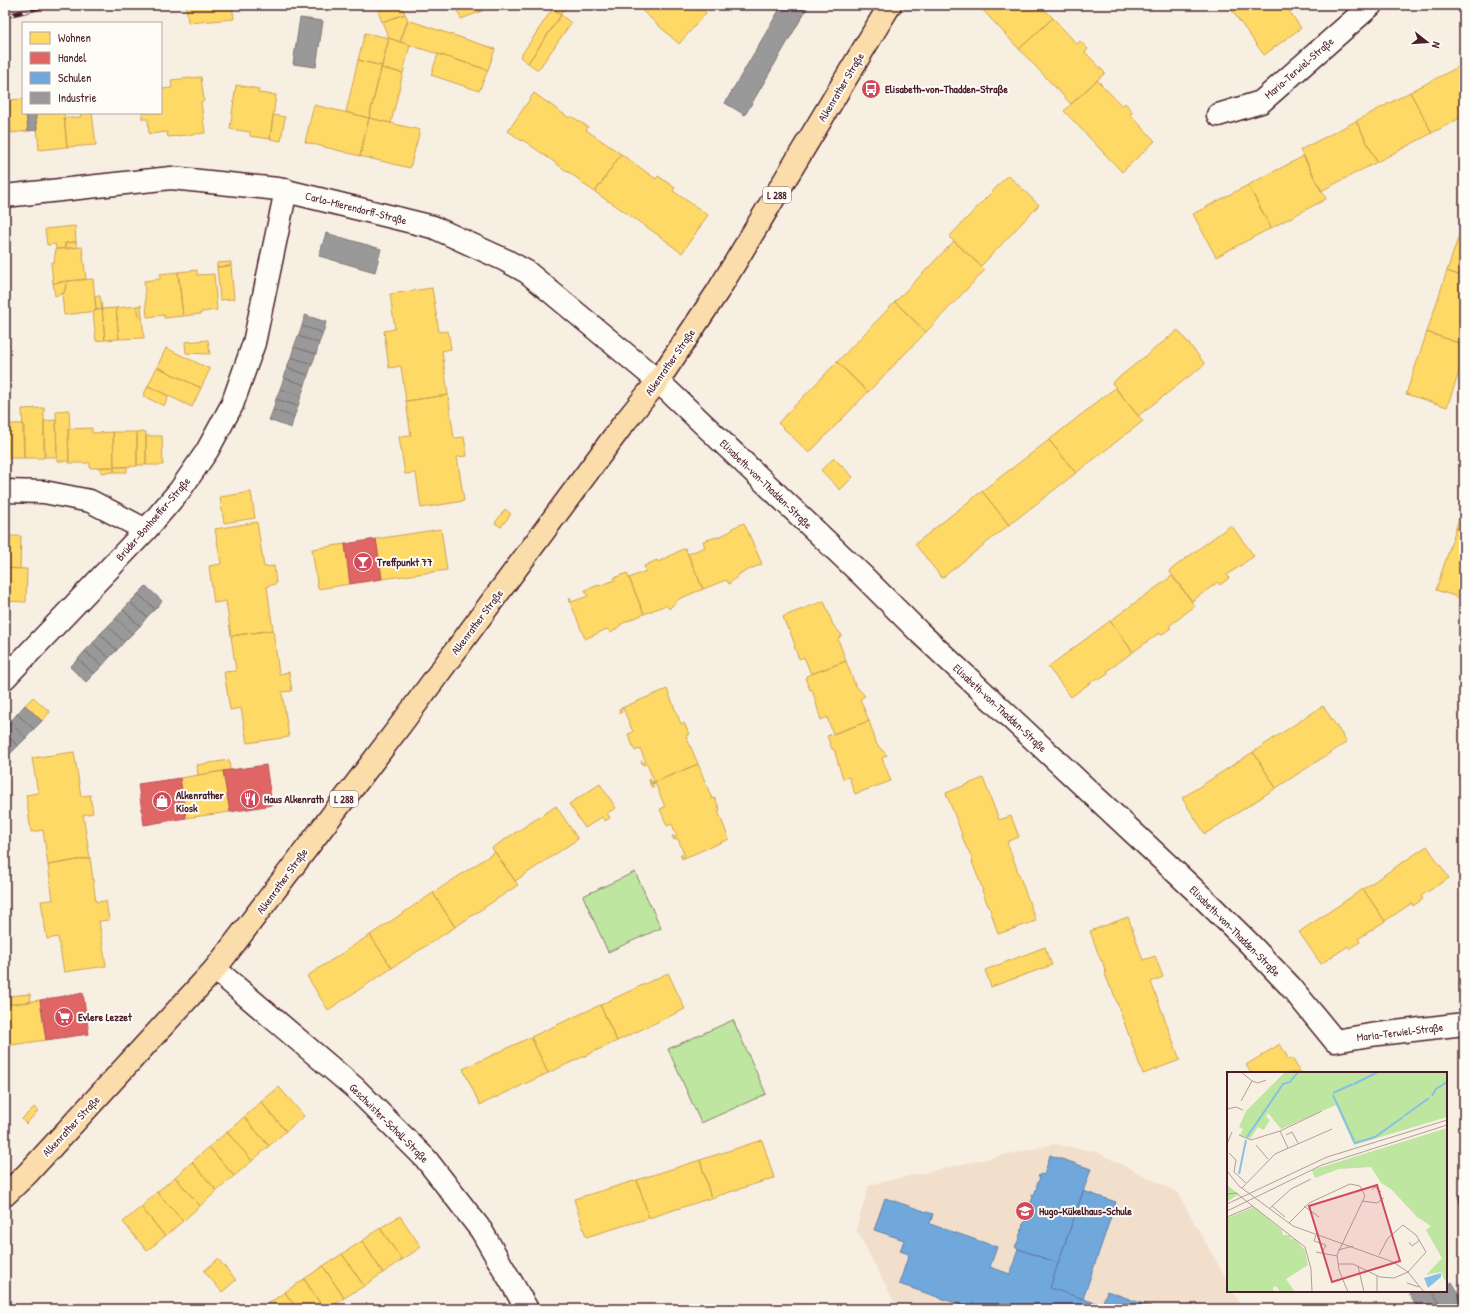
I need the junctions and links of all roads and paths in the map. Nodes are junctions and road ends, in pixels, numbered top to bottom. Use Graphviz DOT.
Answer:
graph roads {
  1 [pos="890,5"];
  2 [pos="1371,5"];
  3 [pos="1218,115"];
  4 [pos="286,190"];
  5 [pos="5,196"];
  6 [pos="658,381"];
  7 [pos="5,491"];
  8 [pos="146,530"];
  9 [pos="5,678"];
  10 [pos="215,969"];
  11 [pos="1464,1024"];
  12 [pos="1335,1041"];
  13 [pos="5,1195"];
  14 [pos="527,1309"];
  1 -- 6 [label="main road, Alkenrather Straße / L 288"];
  2 -- 3 [label="street, Maria-Terwiel-Straße"];
  4 -- 5 [label="street, Carlo-Mierendorff-Straße"];
  4 -- 6 [label="street, Carlo-Mierendorff-Straße"];
  4 -- 8 [label="street, Brüder-Bonhoeffer-Straße"];
  6 -- 10 [label="main road, Alkenrather Straße / L 288"];
  6 -- 12 [label="street, Elisabeth-von-Thadden-Straße"];
  7 -- 8 [label="street"];
  8 -- 9 [label="street, Brüder-Bonhoeffer-Straße"];
  10 -- 13 [label="main road, Alkenrather Straße / L 288"];
  10 -- 14 [label="street, Geschwister-Scholl-Straße"];
  11 -- 12 [label="street, Maria-Terwiel-Straße"];
}
